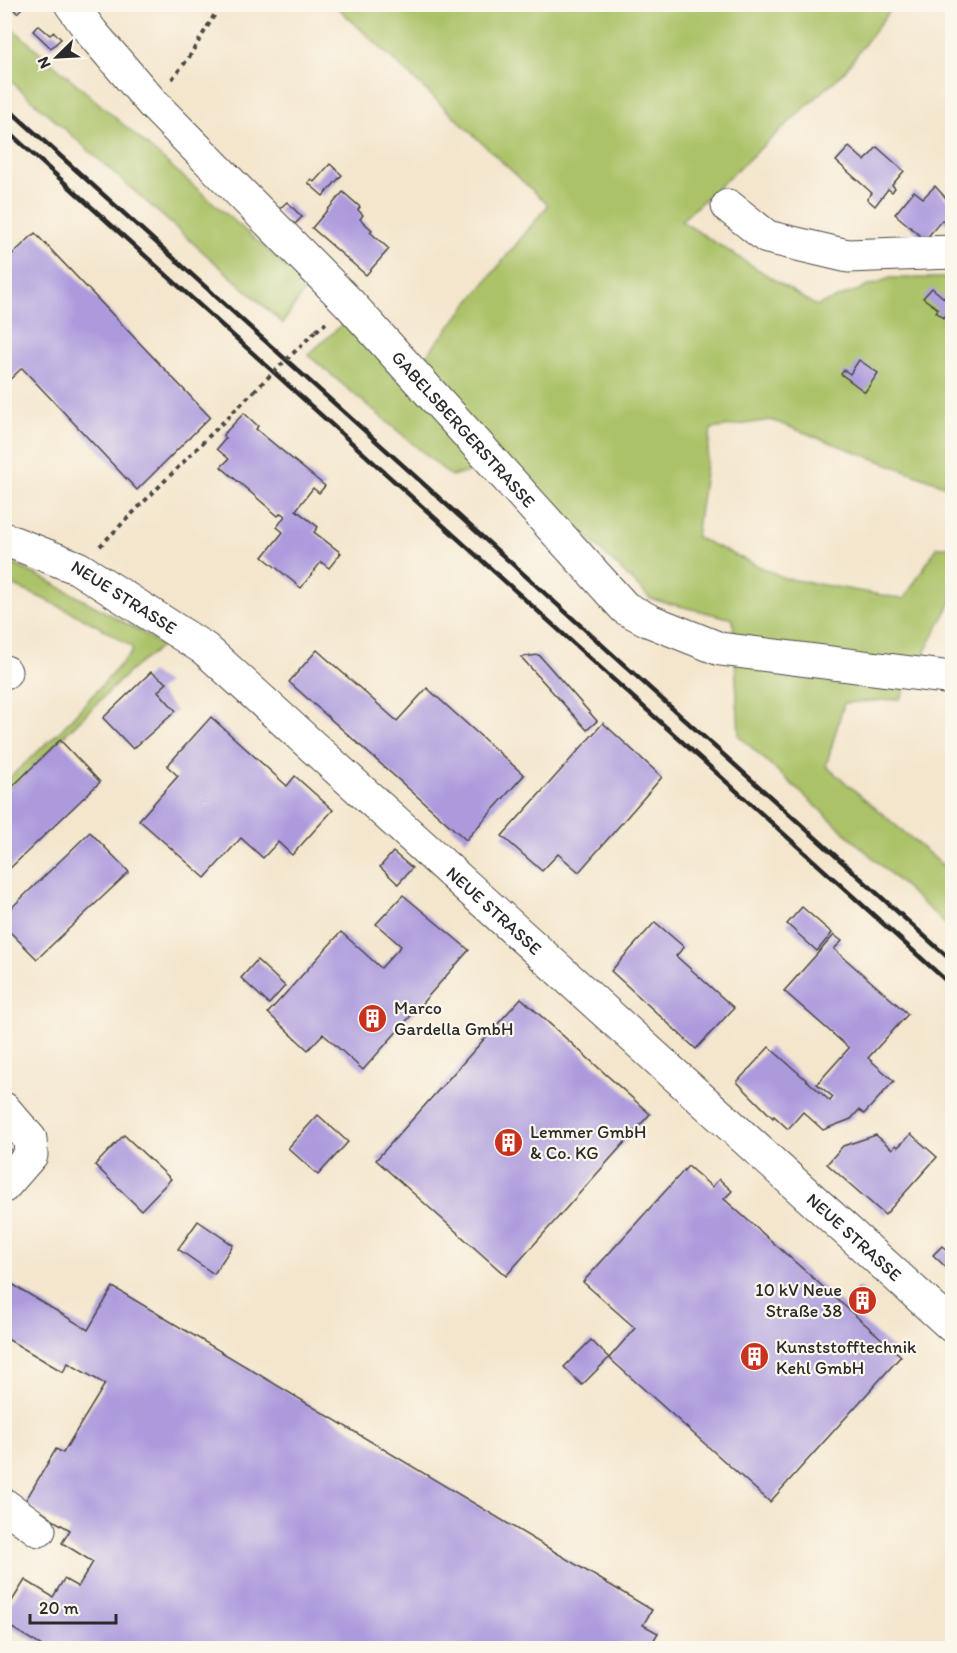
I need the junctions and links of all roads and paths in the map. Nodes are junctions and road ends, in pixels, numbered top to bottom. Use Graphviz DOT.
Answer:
graph roads {
  1 [pos="71,4"];
  2 [pos="221,4"];
  3 [pos="153,104"];
  4 [pos="728,206"];
  5 [pos="952,252"];
  6 [pos="316,331"];
  7 [pos="4,539"];
  8 [pos="78,568"];
  9 [pos="952,678"];
  10 [pos="4,1108"];
  11 [pos="4,1186"];
  12 [pos="952,1326"];
  13 [pos="4,1505"];
  14 [pos="39,1530"];
  1 -- 3 [label="street, GABELSBERGERSTRASSE"];
  2 -- 3 [label="path"];
  3 -- 9 [label="street, GABELSBERGERSTRASSE"];
  4 -- 5 [label="street"];
  6 -- 8 [label="path, bridge"];
  7 -- 8 [label="street, NEUE STRASSE"];
  8 -- 12 [label="street, NEUE STRASSE"];
  10 -- 11 [label="street"];
  13 -- 14 [label="street"];
}
